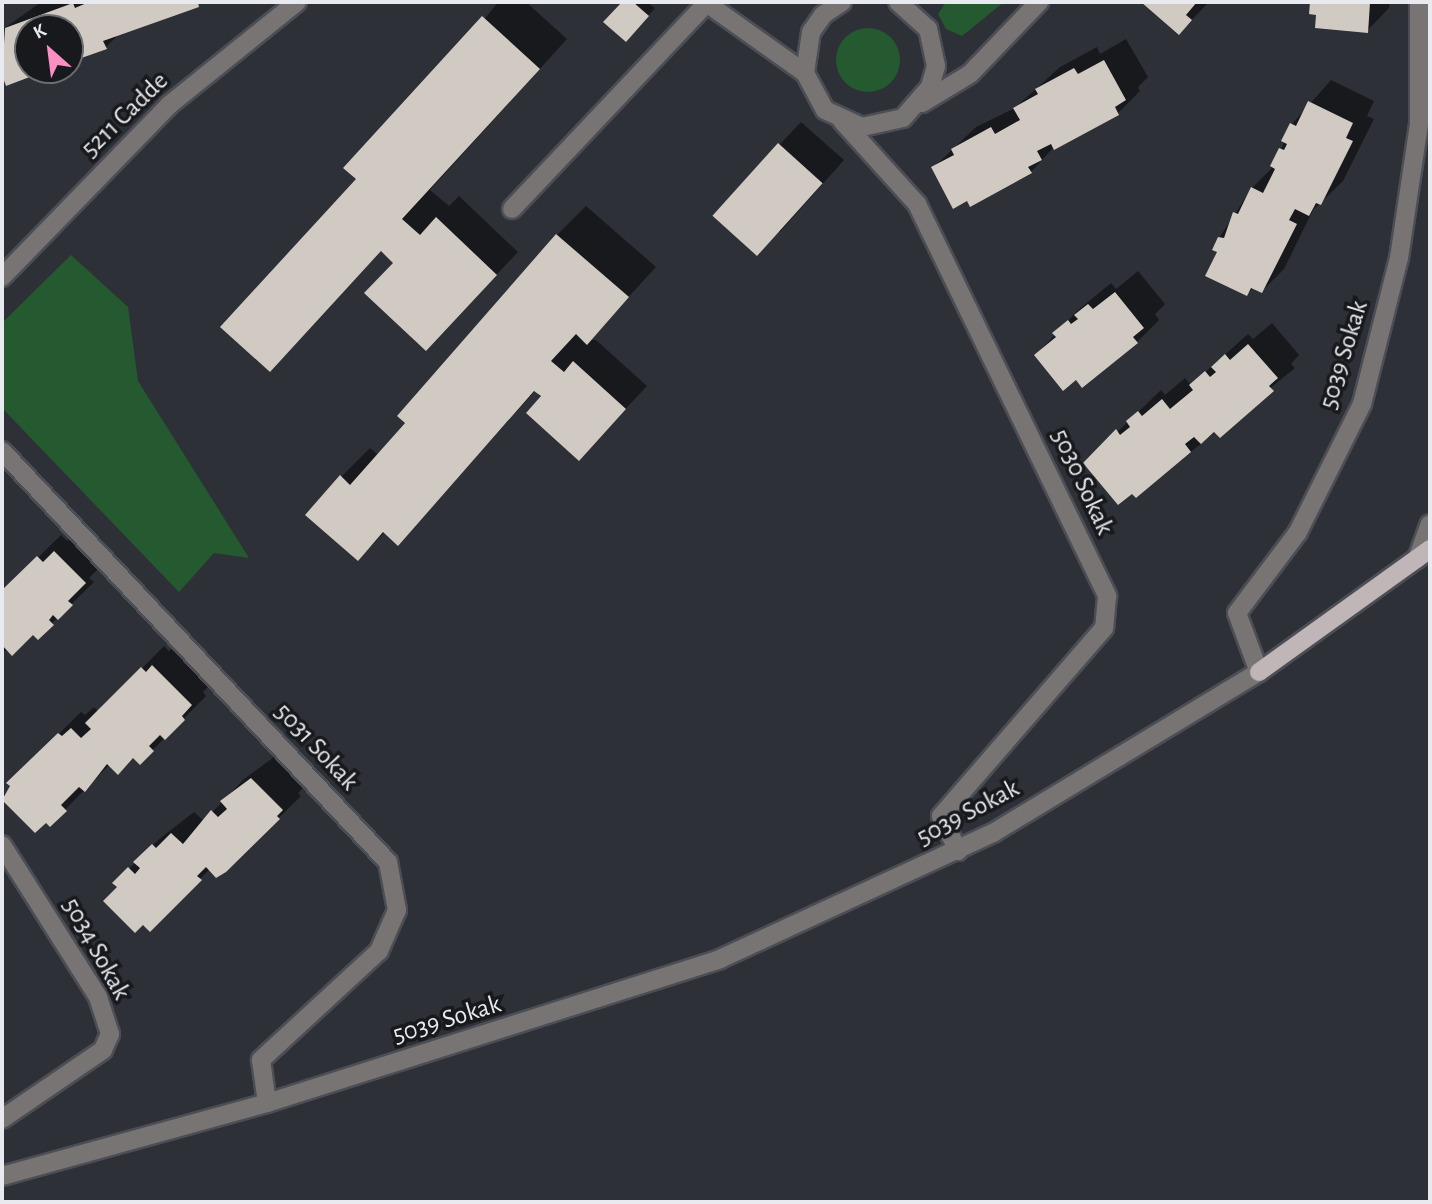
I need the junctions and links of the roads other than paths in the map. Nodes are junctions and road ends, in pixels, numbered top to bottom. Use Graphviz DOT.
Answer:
graph roads {
  1 [pos="297,2"];
  2 [pos="706,2"];
  3 [pos="842,2"];
  4 [pos="898,2"];
  5 [pos="1039,2"];
  6 [pos="1419,2"];
  7 [pos="805,73"];
  8 [pos="919,104"];
  9 [pos="842,121"];
  10 [pos="512,209"];
  11 [pos="2,277"];
  12 [pos="2,451"];
  13 [pos="1430,524"];
  14 [pos="1424,554"];
  15 [pos="1259,672"];
  16 [pos="2,845"];
  17 [pos="958,851"];
  18 [pos="267,1103"];
  19 [pos="2,1119"];
  20 [pos="2,1176"];
  1 -- 11 [label="street, 5211 Cadde"];
  2 -- 7 [label="street"];
  2 -- 10 [label="street"];
  3 -- 7 [label="street"];
  4 -- 8 [label="street"];
  5 -- 8 [label="street"];
  6 -- 15 [label="street, 5039 Sokak"];
  7 -- 9 [label="street"];
  8 -- 9 [label="street"];
  9 -- 17 [label="street, 5030 Sokak"];
  12 -- 18 [label="street, 5031 Sokak"];
  13 -- 14 [label="street"];
  14 -- 15 [label="main road"];
  15 -- 17 [label="street, 5039 Sokak"];
  16 -- 19 [label="street, 5034 Sokak"];
  17 -- 18 [label="street, 5039 Sokak"];
  18 -- 20 [label="street, 5039 Sokak"];
}
